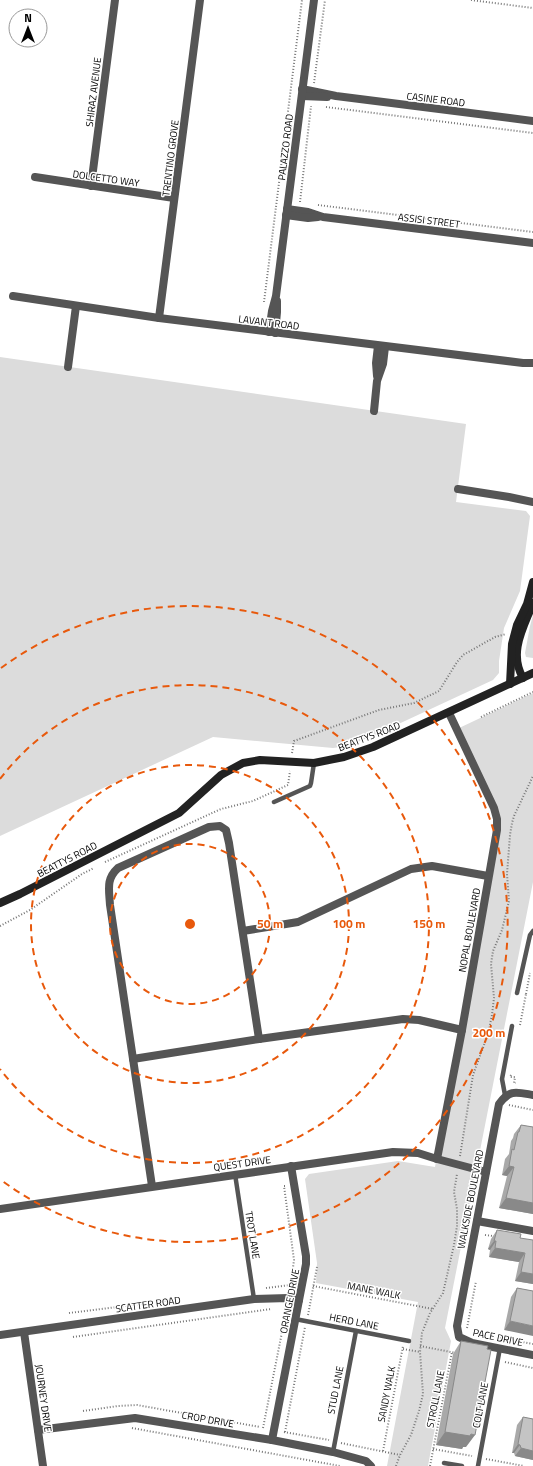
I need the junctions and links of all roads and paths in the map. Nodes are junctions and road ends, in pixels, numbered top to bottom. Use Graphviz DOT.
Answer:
graph roads {
  1 [pos="115,0"];
  2 [pos="200,0"];
  3 [pos="302,0"];
  4 [pos="313,0"];
  5 [pos="325,0"];
  6 [pos="471,0"];
  7 [pos="533,8"];
  8 [pos="302,92"];
  9 [pos="313,94"];
  10 [pos="319,106"];
  11 [pos="533,121"];
  12 [pos="533,133"];
  13 [pos="35,177"];
  14 [pos="91,186"];
  15 [pos="174,198"];
  16 [pos="307,203"];
  17 [pos="315,204"];
  18 [pos="287,212"];
  19 [pos="533,232"];
  20 [pos="533,243"];
  21 [pos="13,296"];
  22 [pos="264,304"];
  23 [pos="76,306"];
  24 [pos="159,318"];
  25 [pos="272,332"];
  26 [pos="382,346"];
  27 [pos="523,363"];
  28 [pos="533,363"];
  29 [pos="533,366"];
  30 [pos="68,367"];
  31 [pos="374,410"];
  32 [pos="458,489"];
  33 [pos="509,496"];
  34 [pos="533,497"];
  35 [pos="533,502"];
  36 [pos="533,582"];
  37 [pos="533,603"];
  38 [pos="514,634"];
  39 [pos="533,673"];
  40 [pos="523,678"];
  41 [pos="510,684"];
  42 [pos="533,692"];
  43 [pos="449,713"];
  44 [pos="481,717"];
  45 [pos="291,762"];
  46 [pos="314,763"];
  47 [pos="533,776"];
  48 [pos="274,802"];
  49 [pos="100,864"];
  50 [pos="94,868"];
  51 [pos="488,876"];
  52 [pos="0,903"];
  53 [pos="0,926"];
  54 [pos="242,931"];
  55 [pos="533,931"];
  56 [pos="532,966"];
  57 [pos="517,993"];
  58 [pos="526,994"];
  59 [pos="512,1026"];
  60 [pos="462,1030"];
  61 [pos="259,1039"];
  62 [pos="133,1059"];
  63 [pos="512,1070"];
  64 [pos="520,1084"];
  65 [pos="505,1095"];
  66 [pos="533,1095"];
  67 [pos="437,1159"];
  68 [pos="459,1165"];
  69 [pos="291,1166"];
  70 [pos="486,1172"];
  71 [pos="234,1174"];
  72 [pos="152,1186"];
  73 [pos="0,1208"];
  74 [pos="477,1221"];
  75 [pos="533,1231"];
  76 [pos="485,1235"];
  77 [pos="498,1237"];
  78 [pos="317,1267"];
  79 [pos="313,1286"];
  80 [pos="254,1299"];
  81 [pos="299,1300"];
  82 [pos="275,1308"];
  83 [pos="281,1308"];
  84 [pos="287,1308"];
  85 [pos="433,1309"];
  86 [pos="296,1319"];
  87 [pos="307,1321"];
  88 [pos="356,1331"];
  89 [pos="24,1332"];
  90 [pos="0,1335"];
  91 [pos="489,1336"];
  92 [pos="72,1337"];
  93 [pos="459,1337"];
  94 [pos="407,1340"];
  95 [pos="533,1344"];
  96 [pos="500,1348"];
  97 [pos="403,1349"];
  98 [pos="420,1352"];
  99 [pos="452,1352"];
  100 [pos="533,1355"];
  101 [pos="128,1428"];
  102 [pos="38,1430"];
  103 [pos="284,1432"];
  104 [pos="272,1440"];
  105 [pos="383,1451"];
  106 [pos="333,1452"];
  107 [pos="444,1463"];
  108 [pos="43,1466"];
  109 [pos="340,1466"];
  110 [pos="371,1466"];
  111 [pos="396,1466"];
  112 [pos="430,1466"];
  113 [pos="462,1466"];
  114 [pos="478,1466"];
  1 -- 14 [label="street, SHIRAZ AVENUE"];
  2 -- 15 [label="street, TRENTINO GROVE"];
  3 -- 22 [label="path"];
  4 -- 8 [label="street, PALAZZO ROAD"];
  5 -- 9 [label="path"];
  6 -- 7 [label="path"];
  8 -- 9 [label="street, CASINE ROAD"];
  8 -- 18 [label="street, PALAZZO ROAD"];
  9 -- 11 [label="street, CASINE ROAD"];
  9 -- 16 [label="path"];
  10 -- 12 [label="path"];
  13 -- 14 [label="street, DOLCETTO WAY"];
  14 -- 15 [label="street, DOLCETTO WAY"];
  15 -- 24 [label="street, TRENTINO GROVE"];
  17 -- 19 [label="path"];
  18 -- 20 [label="street, ASSISI STREET"];
  18 -- 25 [label="street, PALAZZO ROAD"];
  21 -- 23 [label="street, LAVANT ROAD"];
  23 -- 24 [label="street, LAVANT ROAD"];
  23 -- 30 [label="street"];
  24 -- 25 [label="street, LAVANT ROAD"];
  25 -- 26 [label="street, LAVANT ROAD"];
  26 -- 27 [label="street, LAVANT ROAD"];
  26 -- 31 [label="street"];
  27 -- 28 [label="street, LAVANT ROAD"];
  27 -- 29 [label="street, LAVANT ROAD"];
  32 -- 33 [label="street"];
  33 -- 34 [label="street"];
  33 -- 35 [label="street"];
  36 -- 38 [label="street"];
  37 -- 40 [label="street"];
  38 -- 41 [label="street"];
  38 -- 45 [label="path"];
  39 -- 40 [label="street, BEATTYS ROAD"];
  40 -- 41 [label="street, BEATTYS ROAD"];
  41 -- 43 [label="street, BEATTYS ROAD"];
  42 -- 44 [label="path"];
  43 -- 46 [label="street, BEATTYS ROAD"];
  43 -- 51 [label="street, NOPAL BOULEVARD"];
  45 -- 46 [label="street, BEATTYS ROAD"];
  45 -- 49 [label="path"];
  45 -- 52 [label="street, BEATTYS ROAD"];
  46 -- 48 [label="lane"];
  47 -- 68 [label="path"];
  50 -- 53 [label="path"];
  51 -- 54 [label="street"];
  51 -- 60 [label="street, NOPAL BOULEVARD"];
  54 -- 61 [label="street"];
  54 -- 62 [label="street"];
  55 -- 57 [label="lane"];
  56 -- 58 [label="path"];
  57 -- 58 [label="path"];
  58 -- 59 [label="path"];
  59 -- 65 [label="lane"];
  60 -- 61 [label="street"];
  60 -- 67 [label="street, NOPAL BOULEVARD"];
  61 -- 62 [label="street"];
  62 -- 72 [label="street"];
  63 -- 64 [label="path"];
  65 -- 66 [label="street"];
  65 -- 70 [label="street, WALKSIDE BOULEVARD"];
  67 -- 68 [label="street, QUEST DRIVE"];
  67 -- 69 [label="street, QUEST DRIVE"];
  68 -- 70 [label="street, QUEST DRIVE"];
  68 -- 85 [label="path"];
  69 -- 71 [label="street, QUEST DRIVE"];
  69 -- 81 [label="street, ORANGE DRIVE"];
  70 -- 74 [label="street, WALKSIDE BOULEVARD"];
  71 -- 72 [label="street, QUEST DRIVE"];
  71 -- 80 [label="lane, TROT LANE"];
  72 -- 73 [label="street, QUEST DRIVE"];
  74 -- 75 [label="street"];
  74 -- 93 [label="street, WALKSIDE BOULEVARD"];
  76 -- 77 [label="path"];
  78 -- 79 [label="path"];
  79 -- 85 [label="path, MANE WALK"];
  79 -- 87 [label="path"];
  80 -- 81 [label="street, SCATTER ROAD"];
  80 -- 89 [label="street, SCATTER ROAD"];
  81 -- 86 [label="street, ORANGE DRIVE"];
  82 -- 92 [label="path"];
  83 -- 84 [label="path"];
  85 -- 98 [label="path"];
  86 -- 87 [label="lane, HERD LANE"];
  86 -- 104 [label="street, ORANGE DRIVE"];
  87 -- 88 [label="lane, HERD LANE"];
  87 -- 103 [label="path"];
  88 -- 94 [label="lane, HERD LANE"];
  88 -- 106 [label="lane, STUD LANE"];
  89 -- 90 [label="street, SCATTER ROAD"];
  89 -- 102 [label="street, JOURNEY DRIVE"];
  91 -- 95 [label="path"];
  93 -- 96 [label="street, PACE DRIVE"];
  94 -- 97 [label="path, SANDY WALK"];
  96 -- 100 [label="street, PACE DRIVE"];
  96 -- 114 [label="lane, COLT LANE"];
  97 -- 98 [label="path"];
  97 -- 105 [label="path, SANDY WALK"];
  98 -- 111 [label="path"];
  99 -- 112 [label="path, STROLL LANE"];
  101 -- 109 [label="path"];
  102 -- 104 [label="street, CROP DRIVE"];
  102 -- 108 [label="street, JOURNEY DRIVE"];
  104 -- 106 [label="street, CROP DRIVE"];
  106 -- 110 [label="street, CROP DRIVE"];
  107 -- 113 [label="lane"];
}
